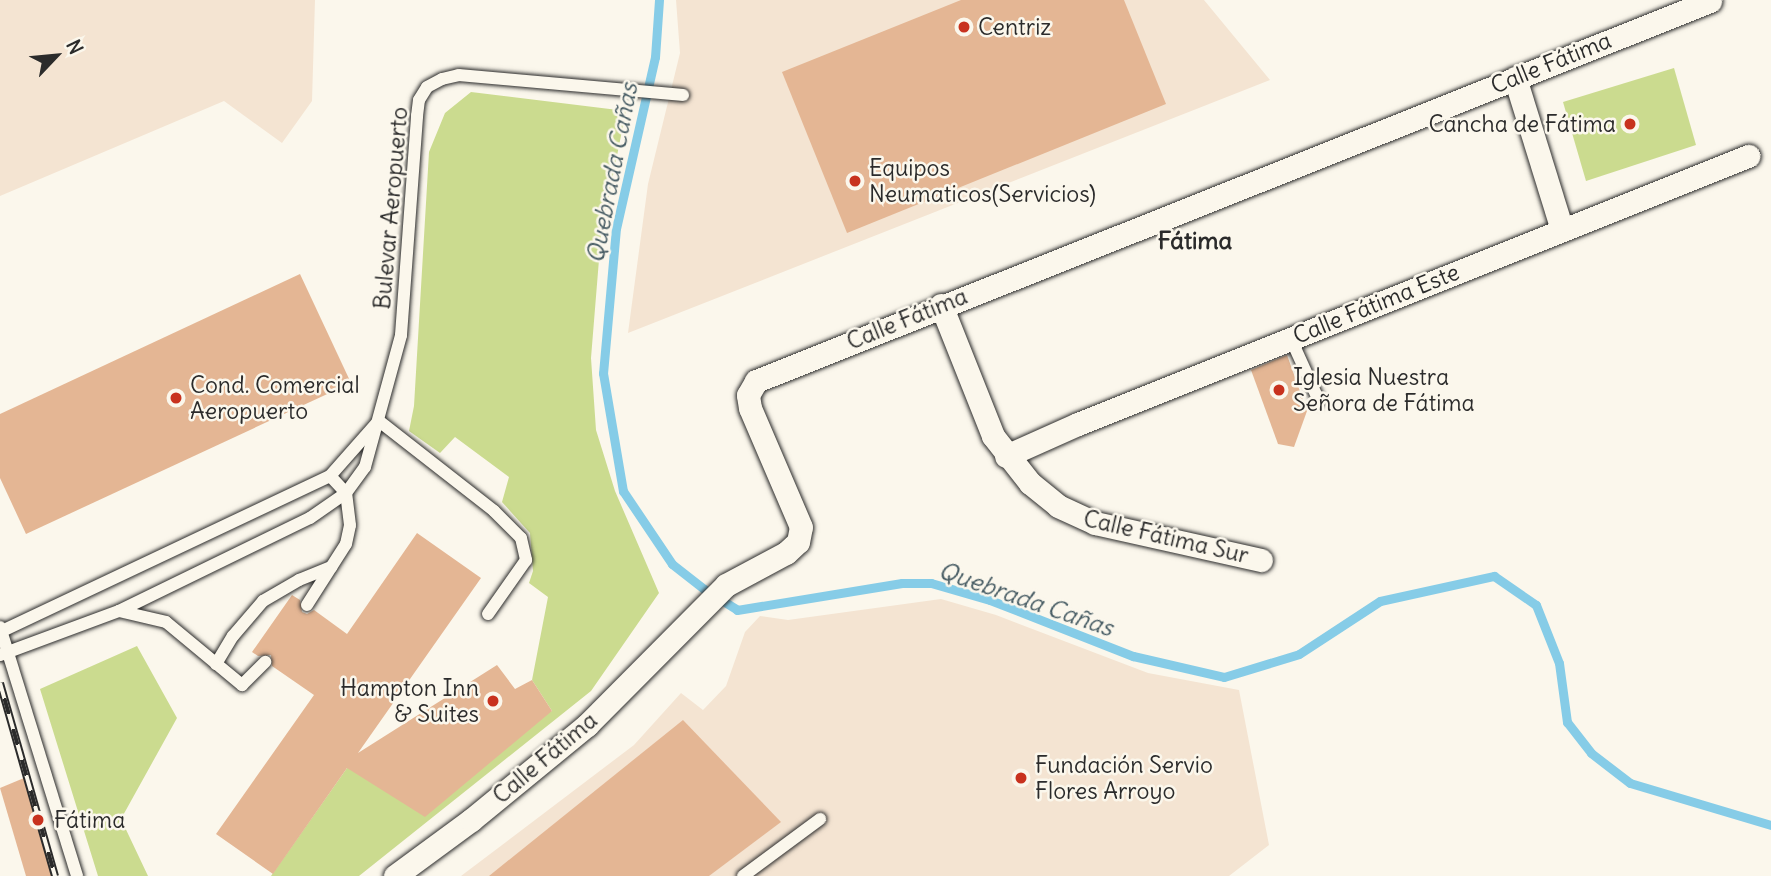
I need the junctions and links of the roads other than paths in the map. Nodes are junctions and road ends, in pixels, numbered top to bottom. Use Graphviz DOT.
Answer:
graph roads {
  1 [pos="1710,1"];
  2 [pos="1515,78"];
  3 [pos="683,95"];
  4 [pos="1748,156"];
  5 [pos="1562,230"];
  6 [pos="941,305"];
  7 [pos="1291,339"];
  8 [pos="1319,401"];
  9 [pos="379,421"];
  10 [pos="1006,456"];
  11 [pos="330,476"];
  12 [pos="346,493"];
  13 [pos="1261,560"];
  14 [pos="331,567"];
  15 [pos="307,605"];
  16 [pos="119,611"];
  17 [pos="488,614"];
  18 [pos="0,630"];
  19 [pos="4,654"];
  20 [pos="265,662"];
  21 [pos="216,664"];
  22 [pos="820,819"];
  23 [pos="77,876"];
  24 [pos="395,876"];
  25 [pos="743,876"];
  1 -- 2 [label="street, Calle Fátima"];
  2 -- 5 [label="street"];
  2 -- 6 [label="street, Calle Fátima"];
  3 -- 9 [label="lane, Bulevar Aeropuerto"];
  4 -- 5 [label="street, Calle Fátima Este"];
  5 -- 7 [label="street, Calle Fátima Este"];
  6 -- 10 [label="street, Calle Fátima Sur"];
  6 -- 24 [label="street, Calle Fátima"];
  7 -- 8 [label="lane"];
  7 -- 10 [label="street, Calle Fátima Este"];
  9 -- 11 [label="lane, Bulevar Aeropuerto"];
  9 -- 12 [label="lane, Bulevar Aeropuerto"];
  9 -- 17 [label="lane"];
  10 -- 13 [label="street, Calle Fátima Sur"];
  11 -- 12 [label="lane"];
  11 -- 18 [label="lane, Bulevar Aeropuerto"];
  12 -- 14 [label="lane"];
  12 -- 16 [label="lane, Bulevar Aeropuerto"];
  14 -- 15 [label="lane"];
  14 -- 21 [label="lane"];
  16 -- 19 [label="lane, Bulevar Aeropuerto"];
  16 -- 21 [label="lane"];
  18 -- 19 [label="lane"];
  19 -- 23 [label="lane"];
  20 -- 21 [label="lane"];
  22 -- 25 [label="lane"];
}
